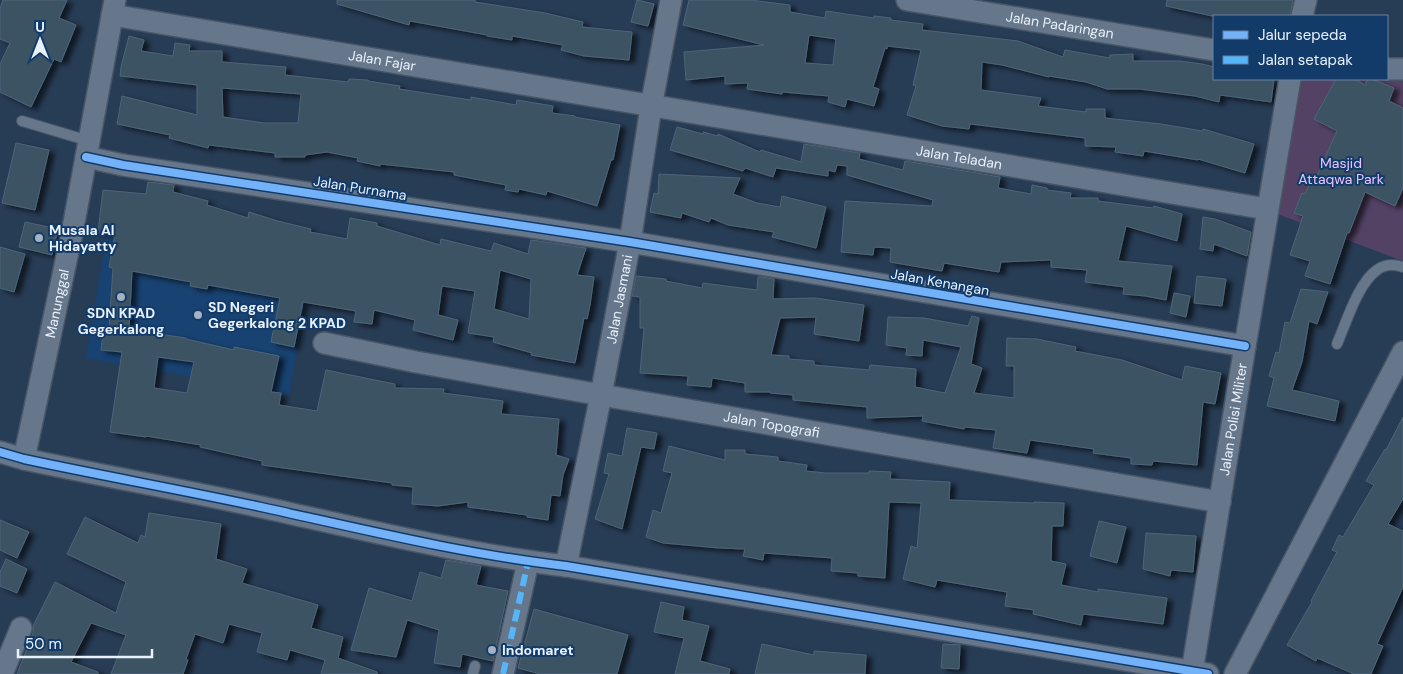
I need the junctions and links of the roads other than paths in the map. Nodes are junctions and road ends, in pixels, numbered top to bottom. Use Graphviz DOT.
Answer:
graph roads {
  1 [pos="671,0"];
  2 [pos="907,0"];
  3 [pos="1306,0"];
  4 [pos="114,8"];
  5 [pos="1302,15"];
  6 [pos="1213,50"];
  7 [pos="1388,69"];
  8 [pos="1403,70"];
  9 [pos="1290,80"];
  10 [pos="651,107"];
  11 [pos="22,121"];
  12 [pos="88,149"];
  13 [pos="1267,209"];
  14 [pos="630,242"];
  15 [pos="1403,267"];
  16 [pos="324,344"];
  17 [pos="1337,344"];
  18 [pos="1245,346"];
  19 [pos="1403,352"];
  20 [pos="601,395"];
  21 [pos="0,452"];
  22 [pos="24,459"];
  23 [pos="1220,502"];
  24 [pos="528,562"];
  25 [pos="566,566"];
  26 [pos="21,628"];
  27 [pos="1203,673"];
  28 [pos="2,674"];
  29 [pos="503,674"];
  30 [pos="1235,674"];
  1 -- 10 [label="street, Jalan Jasmani"];
  2 -- 6 [label="street, Jalan Padaringan"];
  3 -- 5 [label="street"];
  4 -- 10 [label="street, Jalan Fajar"];
  4 -- 12 [label="street, Manunggal"];
  7 -- 8 [label="street"];
  9 -- 13 [label="street, Jalan Polisi Militer"];
  10 -- 13 [label="street, Jalan Teladan"];
  10 -- 14 [label="street, Jalan Jasmani"];
  11 -- 12 [label="lane"];
  12 -- 14 [label="street, Jalan Purnama"];
  12 -- 22 [label="street, Manunggal"];
  13 -- 18 [label="street, Jalan Polisi Militer"];
  14 -- 18 [label="street, Jalan Kenangan"];
  14 -- 20 [label="street, Jalan Jasmani"];
  15 -- 17 [label="lane"];
  16 -- 20 [label="street, Jalan Topografi"];
  18 -- 23 [label="street, Jalan Polisi Militer"];
  19 -- 30 [label="street"];
  20 -- 23 [label="street, Jalan Topografi"];
  20 -- 25 [label="street, Jalan Jasmani"];
  21 -- 22 [label="street"];
  22 -- 24 [label="street"];
  23 -- 27 [label="street, Jalan Polisi Militer"];
  24 -- 25 [label="street"];
  24 -- 29 [label="street"];
  25 -- 27 [label="street"];
  26 -- 28 [label="street"];
}
